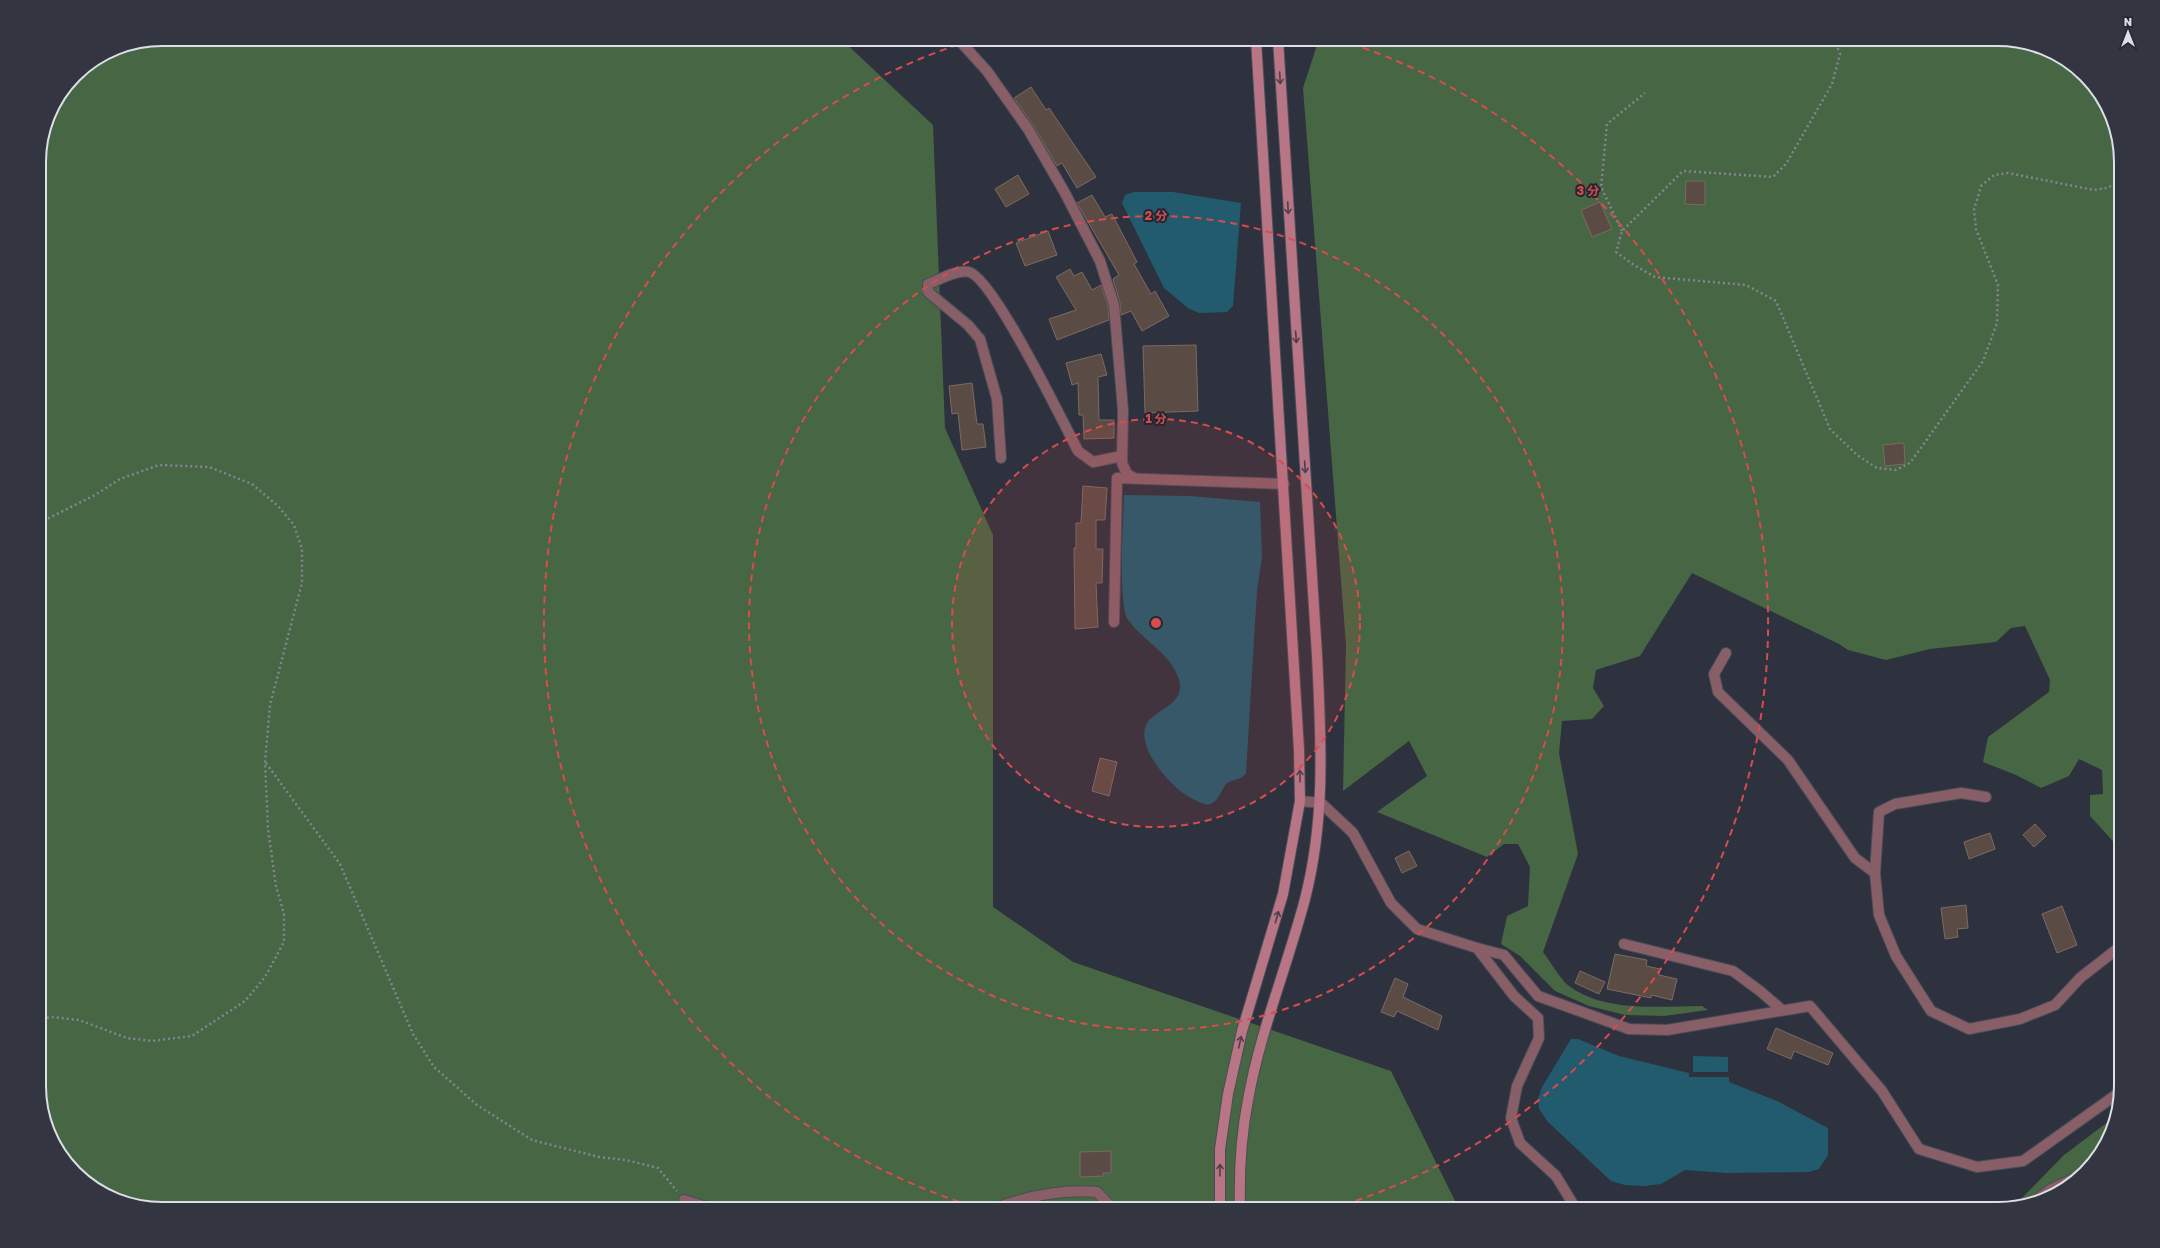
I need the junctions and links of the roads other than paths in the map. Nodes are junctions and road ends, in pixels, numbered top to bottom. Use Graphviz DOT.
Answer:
graph roads {
  1 [pos="964,46"];
  2 [pos="1256,46"];
  3 [pos="1278,46"];
  4 [pos="1122,456"];
  5 [pos="1001,458"];
  6 [pos="1134,478"];
  7 [pos="1284,484"];
  8 [pos="1114,622"];
  9 [pos="1726,653"];
  10 [pos="1986,797"];
  11 [pos="1300,801"];
  12 [pos="1321,803"];
  13 [pos="1875,874"];
  14 [pos="1624,944"];
  15 [pos="1477,948"];
  16 [pos="2114,951"];
  17 [pos="1782,1010"];
  18 [pos="2113,1097"];
  19 [pos="2058,1185"];
  20 [pos="2048,1191"];
  21 [pos="684,1200"];
  22 [pos="691,1202"];
  23 [pos="1012,1202"];
  24 [pos="1106,1202"];
  25 [pos="1220,1202"];
  26 [pos="1240,1202"];
  27 [pos="1572,1202"];
  1 -- 4 [label="street"];
  2 -- 7 [label="street"];
  3 -- 12 [label="street, one-way"];
  4 -- 5 [label="street"];
  4 -- 6 [label="street"];
  6 -- 7 [label="street"];
  6 -- 8 [label="street"];
  11 -- 7 [label="street, one-way"];
  9 -- 13 [label="street"];
  10 -- 13 [label="street"];
  11 -- 12 [label="street"];
  25 -- 11 [label="street, one-way"];
  12 -- 15 [label="street"];
  12 -- 26 [label="street"];
  13 -- 16 [label="street"];
  14 -- 17 [label="street"];
  15 -- 17 [label="street"];
  15 -- 27 [label="street"];
  17 -- 18 [label="street"];
  19 -- 20 [label="street"];
  21 -- 22 [label="street"];
  23 -- 24 [label="street"];
}
